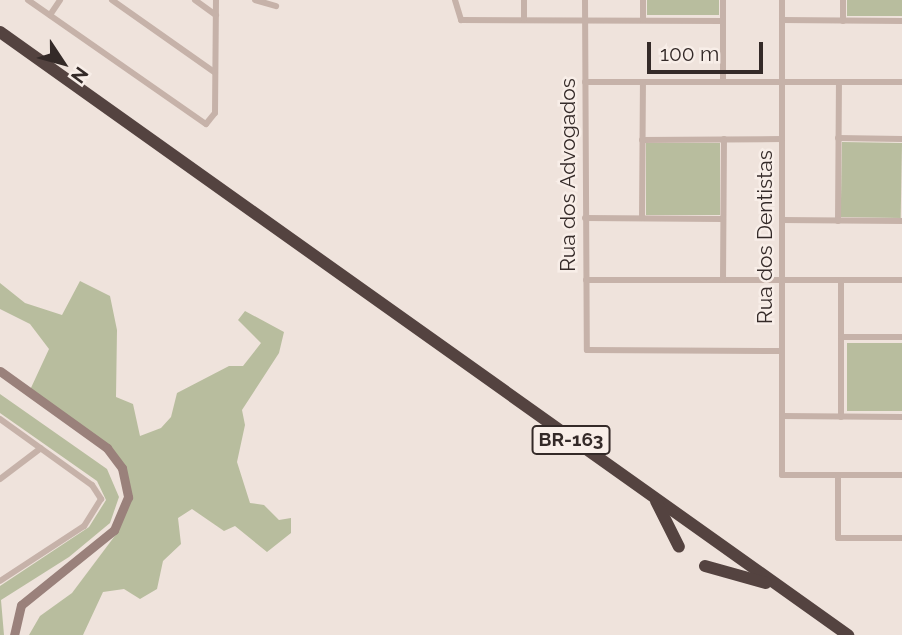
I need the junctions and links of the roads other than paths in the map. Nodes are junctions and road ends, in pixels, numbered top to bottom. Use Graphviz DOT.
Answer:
graph roads {
  1 [pos="28,0"];
  2 [pos="60,0"];
  3 [pos="112,0"];
  4 [pos="195,0"];
  5 [pos="216,0"];
  6 [pos="255,0"];
  7 [pos="455,0"];
  8 [pos="524,0"];
  9 [pos="585,0"];
  10 [pos="643,0"];
  11 [pos="723,0"];
  12 [pos="782,0"];
  13 [pos="842,0"];
  14 [pos="276,6"];
  15 [pos="50,15"];
  16 [pos="216,15"];
  17 [pos="524,19"];
  18 [pos="586,20"];
  19 [pos="643,20"];
  20 [pos="723,20"];
  21 [pos="782,20"];
  22 [pos="843,21"];
  23 [pos="902,21"];
  24 [pos="0,33"];
  25 [pos="214,72"];
  26 [pos="585,82"];
  27 [pos="643,82"];
  28 [pos="723,82"];
  29 [pos="782,82"];
  30 [pos="839,82"];
  31 [pos="902,82"];
  32 [pos="838,138"];
  33 [pos="724,139"];
  34 [pos="782,139"];
  35 [pos="902,139"];
  36 [pos="642,140"];
  37 [pos="585,218"];
  38 [pos="642,218"];
  39 [pos="723,219"];
  40 [pos="782,220"];
  41 [pos="838,221"];
  42 [pos="902,221"];
  43 [pos="902,279"];
  44 [pos="586,280"];
  45 [pos="723,280"];
  46 [pos="782,280"];
  47 [pos="841,280"];
  48 [pos="841,337"];
  49 [pos="902,337"];
  50 [pos="782,351"];
  51 [pos="0,371"];
  52 [pos="782,416"];
  53 [pos="841,417"];
  54 [pos="902,417"];
  55 [pos="0,419"];
  56 [pos="41,448"];
  57 [pos="838,475"];
  58 [pos="902,475"];
  59 [pos="0,479"];
  60 [pos="656,501"];
  61 [pos="902,538"];
  62 [pos="679,547"];
  63 [pos="705,566"];
  64 [pos="0,581"];
  65 [pos="792,595"];
  66 [pos="14,635"];
  67 [pos="848,635"];
  1 -- 15 [label="street"];
  2 -- 15 [label="street"];
  3 -- 25 [label="street"];
  4 -- 16 [label="street"];
  5 -- 16 [label="street"];
  6 -- 14 [label="street"];
  7 -- 17 [label="street"];
  8 -- 17 [label="street"];
  9 -- 18 [label="street, Rua dos Advogados"];
  10 -- 19 [label="street"];
  11 -- 20 [label="street"];
  12 -- 21 [label="street, Rua dos Dentistas"];
  13 -- 22 [label="street"];
  15 -- 25 [label="street"];
  16 -- 25 [label="street"];
  17 -- 18 [label="street"];
  18 -- 19 [label="street"];
  18 -- 26 [label="street, Rua dos Advogados"];
  19 -- 20 [label="street"];
  20 -- 28 [label="street"];
  21 -- 22 [label="street"];
  21 -- 29 [label="street, Rua dos Dentistas"];
  22 -- 23 [label="street"];
  24 -- 60 [label="highway, BR-163"];
  26 -- 27 [label="street"];
  26 -- 37 [label="street, Rua dos Advogados"];
  27 -- 28 [label="street"];
  27 -- 36 [label="street"];
  28 -- 29 [label="street"];
  29 -- 30 [label="street"];
  29 -- 34 [label="street, Rua dos Dentistas"];
  30 -- 31 [label="street"];
  30 -- 32 [label="street"];
  32 -- 35 [label="street"];
  32 -- 41 [label="street"];
  33 -- 34 [label="street"];
  33 -- 36 [label="street"];
  33 -- 39 [label="street"];
  34 -- 40 [label="street, Rua dos Dentistas"];
  36 -- 38 [label="street"];
  37 -- 38 [label="street"];
  37 -- 44 [label="street, Rua dos Advogados"];
  38 -- 39 [label="street"];
  39 -- 45 [label="street"];
  40 -- 41 [label="street"];
  40 -- 46 [label="street, Rua dos Dentistas"];
  41 -- 42 [label="street"];
  43 -- 47 [label="street"];
  44 -- 45 [label="street"];
  44 -- 50 [label="street, Rua dos Advogados"];
  45 -- 46 [label="street"];
  46 -- 47 [label="street"];
  46 -- 50 [label="street, Rua dos Dentistas"];
  47 -- 48 [label="street"];
  48 -- 49 [label="street"];
  48 -- 53 [label="street"];
  50 -- 52 [label="street, Rua dos Dentistas"];
  51 -- 66 [label="street"];
  52 -- 53 [label="street"];
  52 -- 57 [label="street, Rua dos Dentistas"];
  53 -- 54 [label="street"];
  55 -- 56 [label="street"];
  56 -- 59 [label="street"];
  56 -- 64 [label="street"];
  57 -- 58 [label="street"];
  57 -- 61 [label="street"];
  60 -- 62 [label="highway"];
  60 -- 65 [label="highway, BR-163"];
  63 -- 65 [label="highway"];
  65 -- 67 [label="highway, BR-163"];
}
